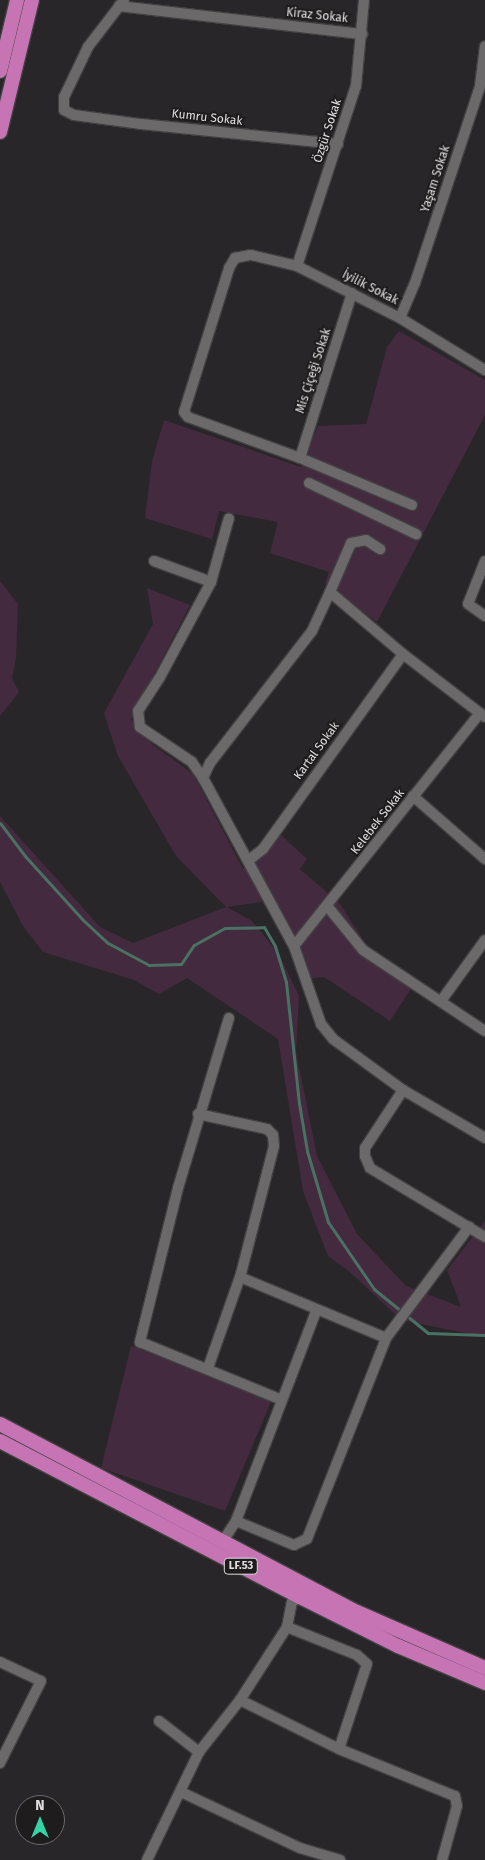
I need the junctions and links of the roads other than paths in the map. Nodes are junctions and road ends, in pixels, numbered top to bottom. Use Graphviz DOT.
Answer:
graph roads {
  1 [pos="17,0"];
  2 [pos="32,0"];
  3 [pos="364,0"];
  4 [pos="121,3"];
  5 [pos="362,34"];
  6 [pos="485,46"];
  7 [pos="484,61"];
  8 [pos="0,71"];
  9 [pos="0,132"];
  10 [pos="338,144"];
  11 [pos="297,266"];
  12 [pos="352,293"];
  13 [pos="400,318"];
  14 [pos="484,368"];
  15 [pos="300,458"];
  16 [pos="309,483"];
  17 [pos="412,505"];
  18 [pos="229,518"];
  19 [pos="416,534"];
  20 [pos="380,548"];
  21 [pos="154,560"];
  22 [pos="484,567"];
  23 [pos="211,582"];
  24 [pos="330,592"];
  25 [pos="485,616"];
  26 [pos="403,654"];
  27 [pos="483,715"];
  28 [pos="203,778"];
  29 [pos="413,796"];
  30 [pos="485,859"];
  31 [pos="249,860"];
  32 [pos="328,907"];
  33 [pos="485,940"];
  34 [pos="294,946"];
  35 [pos="441,1001"];
  36 [pos="229,1018"];
  37 [pos="485,1031"];
  38 [pos="403,1090"];
  39 [pos="198,1114"];
  40 [pos="485,1138"];
  41 [pos="469,1226"];
  42 [pos="485,1237"];
  43 [pos="240,1277"];
  44 [pos="316,1311"];
  45 [pos="388,1335"];
  46 [pos="208,1368"];
  47 [pos="282,1400"];
  48 [pos="0,1424"];
  49 [pos="0,1440"];
  50 [pos="236,1521"];
  51 [pos="223,1540"];
  52 [pos="294,1594"];
  53 [pos="358,1612"];
  54 [pos="287,1627"];
  55 [pos="0,1662"];
  56 [pos="485,1662"];
  57 [pos="485,1668"];
  58 [pos="485,1683"];
  59 [pos="240,1700"];
  60 [pos="158,1721"];
  61 [pos="339,1749"];
  62 [pos="199,1752"];
  63 [pos="1,1758"];
  64 [pos="181,1792"];
  65 [pos="147,1860"];
  66 [pos="340,1860"];
  67 [pos="442,1860"];
  1 -- 8 [label="highway"];
  2 -- 9 [label="highway"];
  3 -- 5 [label="street, Özgür Sokak"];
  4 -- 5 [label="street, Kiraz Sokak"];
  4 -- 10 [label="street, Kumru Sokak"];
  5 -- 10 [label="street, Özgür Sokak"];
  6 -- 7 [label="street, Yaşam Sokak"];
  7 -- 13 [label="street, Yaşam Sokak"];
  10 -- 11 [label="street, Özgür Sokak"];
  11 -- 12 [label="street, İyilik Sokak"];
  11 -- 15 [label="street, İyilik Sokak"];
  12 -- 13 [label="street, İyilik Sokak"];
  12 -- 15 [label="street, Mis Çiçeği Sokak"];
  13 -- 14 [label="street, İyilik Sokak"];
  15 -- 17 [label="street"];
  16 -- 19 [label="street"];
  18 -- 23 [label="street"];
  20 -- 24 [label="street"];
  21 -- 23 [label="street"];
  22 -- 25 [label="street"];
  23 -- 28 [label="street"];
  24 -- 26 [label="street"];
  24 -- 28 [label="street"];
  26 -- 27 [label="street"];
  26 -- 31 [label="street, Kartal Sokak"];
  27 -- 29 [label="street, Kelebek Sokak"];
  28 -- 31 [label="street"];
  29 -- 30 [label="street"];
  29 -- 32 [label="street, Kelebek Sokak"];
  31 -- 34 [label="street"];
  32 -- 34 [label="street, Kelebek Sokak"];
  32 -- 35 [label="street"];
  33 -- 35 [label="street"];
  34 -- 38 [label="street"];
  35 -- 37 [label="street"];
  36 -- 39 [label="street"];
  38 -- 40 [label="street"];
  38 -- 41 [label="street"];
  39 -- 43 [label="street"];
  39 -- 46 [label="street"];
  41 -- 42 [label="street"];
  41 -- 45 [label="street"];
  43 -- 44 [label="street"];
  43 -- 46 [label="street"];
  44 -- 45 [label="street"];
  44 -- 47 [label="street"];
  45 -- 50 [label="street"];
  46 -- 47 [label="street"];
  47 -- 50 [label="street"];
  48 -- 51 [label="highway, LF.53"];
  49 -- 52 [label="highway, LF.53"];
  50 -- 51 [label="street"];
  51 -- 53 [label="highway, LF.53"];
  52 -- 54 [label="street"];
  52 -- 58 [label="highway, LF.53"];
  53 -- 56 [label="highway"];
  53 -- 57 [label="highway, LF.53"];
  54 -- 59 [label="street"];
  54 -- 61 [label="street"];
  55 -- 63 [label="street"];
  59 -- 61 [label="street"];
  59 -- 62 [label="street"];
  60 -- 62 [label="street"];
  61 -- 67 [label="street"];
  62 -- 64 [label="street"];
  64 -- 65 [label="street"];
  64 -- 66 [label="street"];
}
